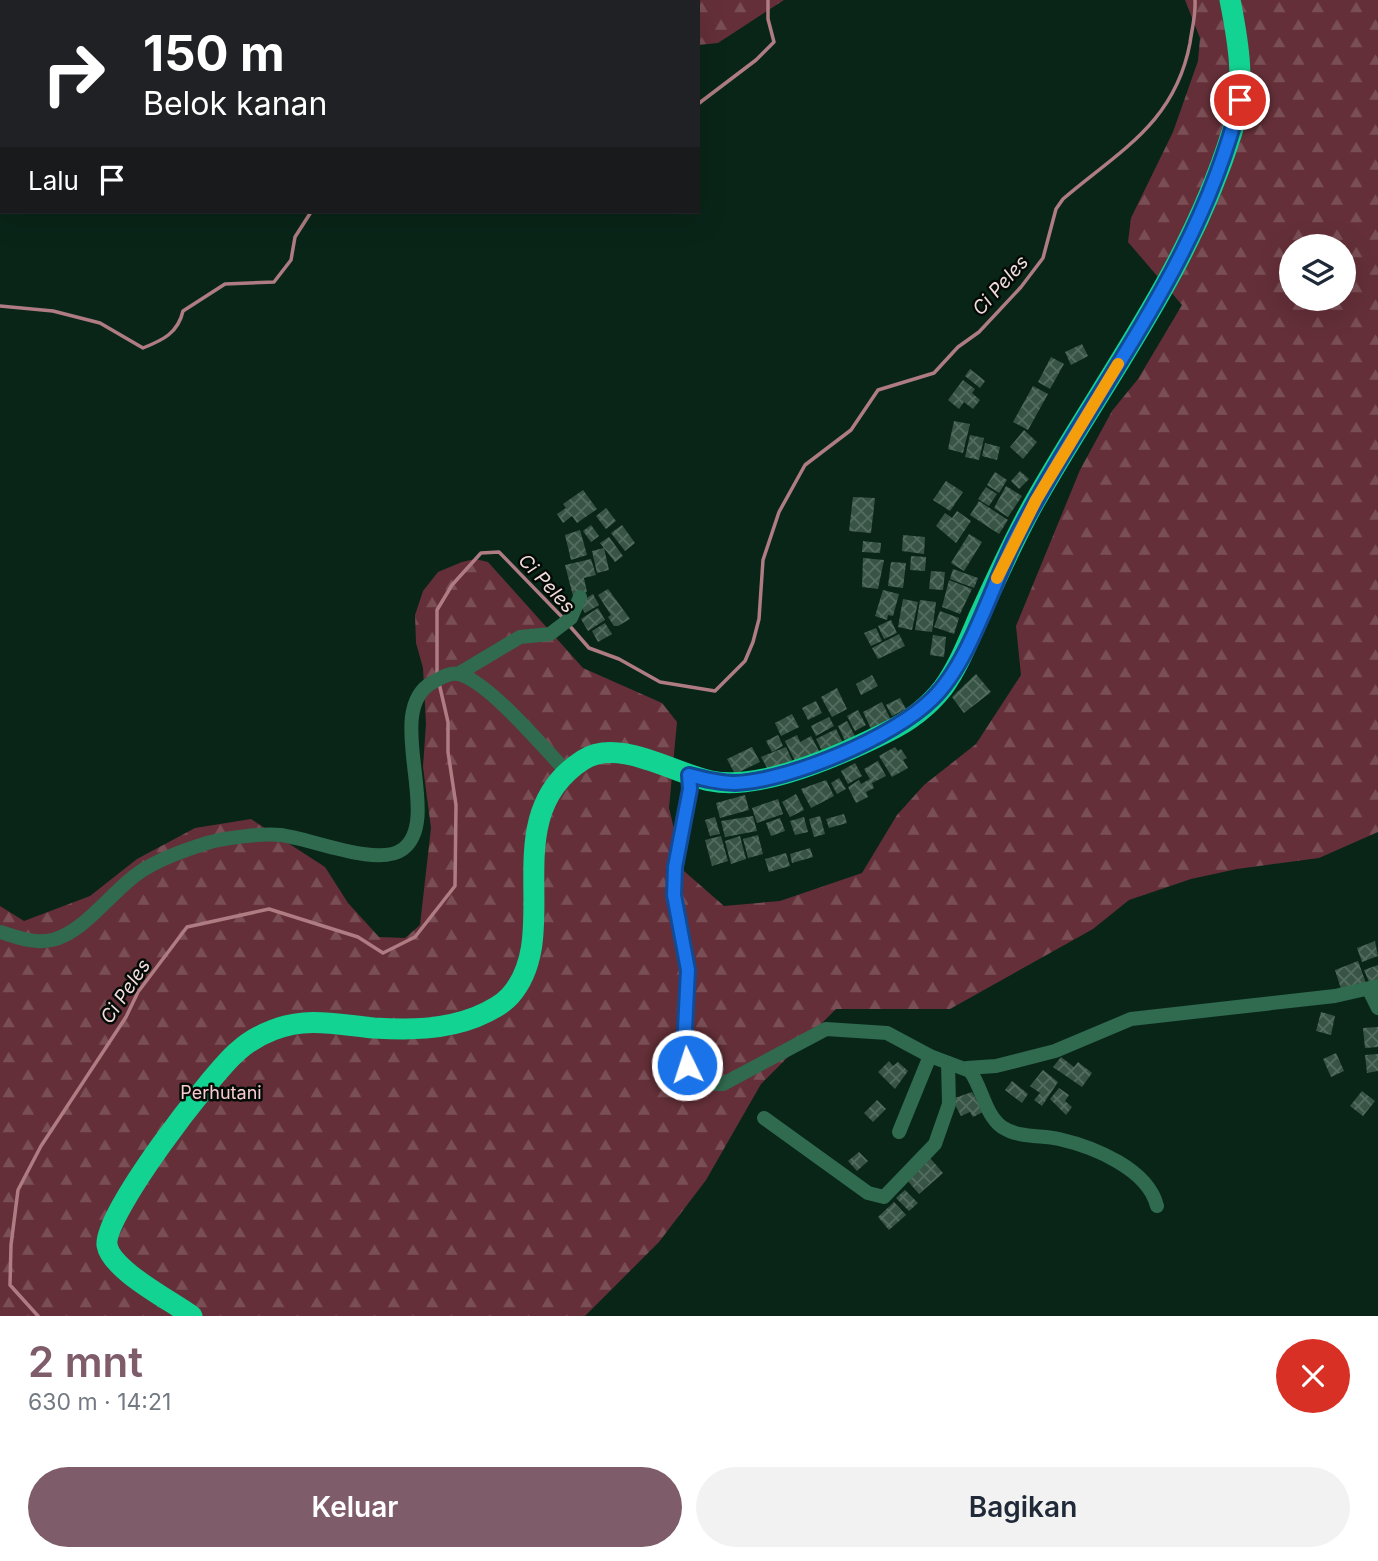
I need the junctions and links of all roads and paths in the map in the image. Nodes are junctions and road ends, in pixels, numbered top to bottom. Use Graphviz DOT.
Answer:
graph roads {
  1 [pos="1230,0"];
  2 [pos="580,597"];
  3 [pos="452,675"];
  4 [pos="568,773"];
  5 [pos="689,775"];
  6 [pos="0,932"];
  7 [pos="1374,988"];
  8 [pos="1378,1008"];
  9 [pos="930,1056"];
  10 [pos="948,1063"];
  11 [pos="967,1068"];
  12 [pos="765,1118"];
  13 [pos="898,1132"];
  14 [pos="1157,1206"];
  15 [pos="192,1316"];
  1 -- 5 [label="highway"];
  2 -- 3 [label="street"];
  3 -- 4 [label="street"];
  3 -- 6 [label="street"];
  4 -- 5 [label="highway"];
  4 -- 15 [label="highway"];
  5 -- 9 [label="street"];
  7 -- 8 [label="street"];
  7 -- 11 [label="street"];
  9 -- 10 [label="street"];
  9 -- 13 [label="street"];
  10 -- 11 [label="street"];
  10 -- 12 [label="street"];
  11 -- 14 [label="street"];
}
